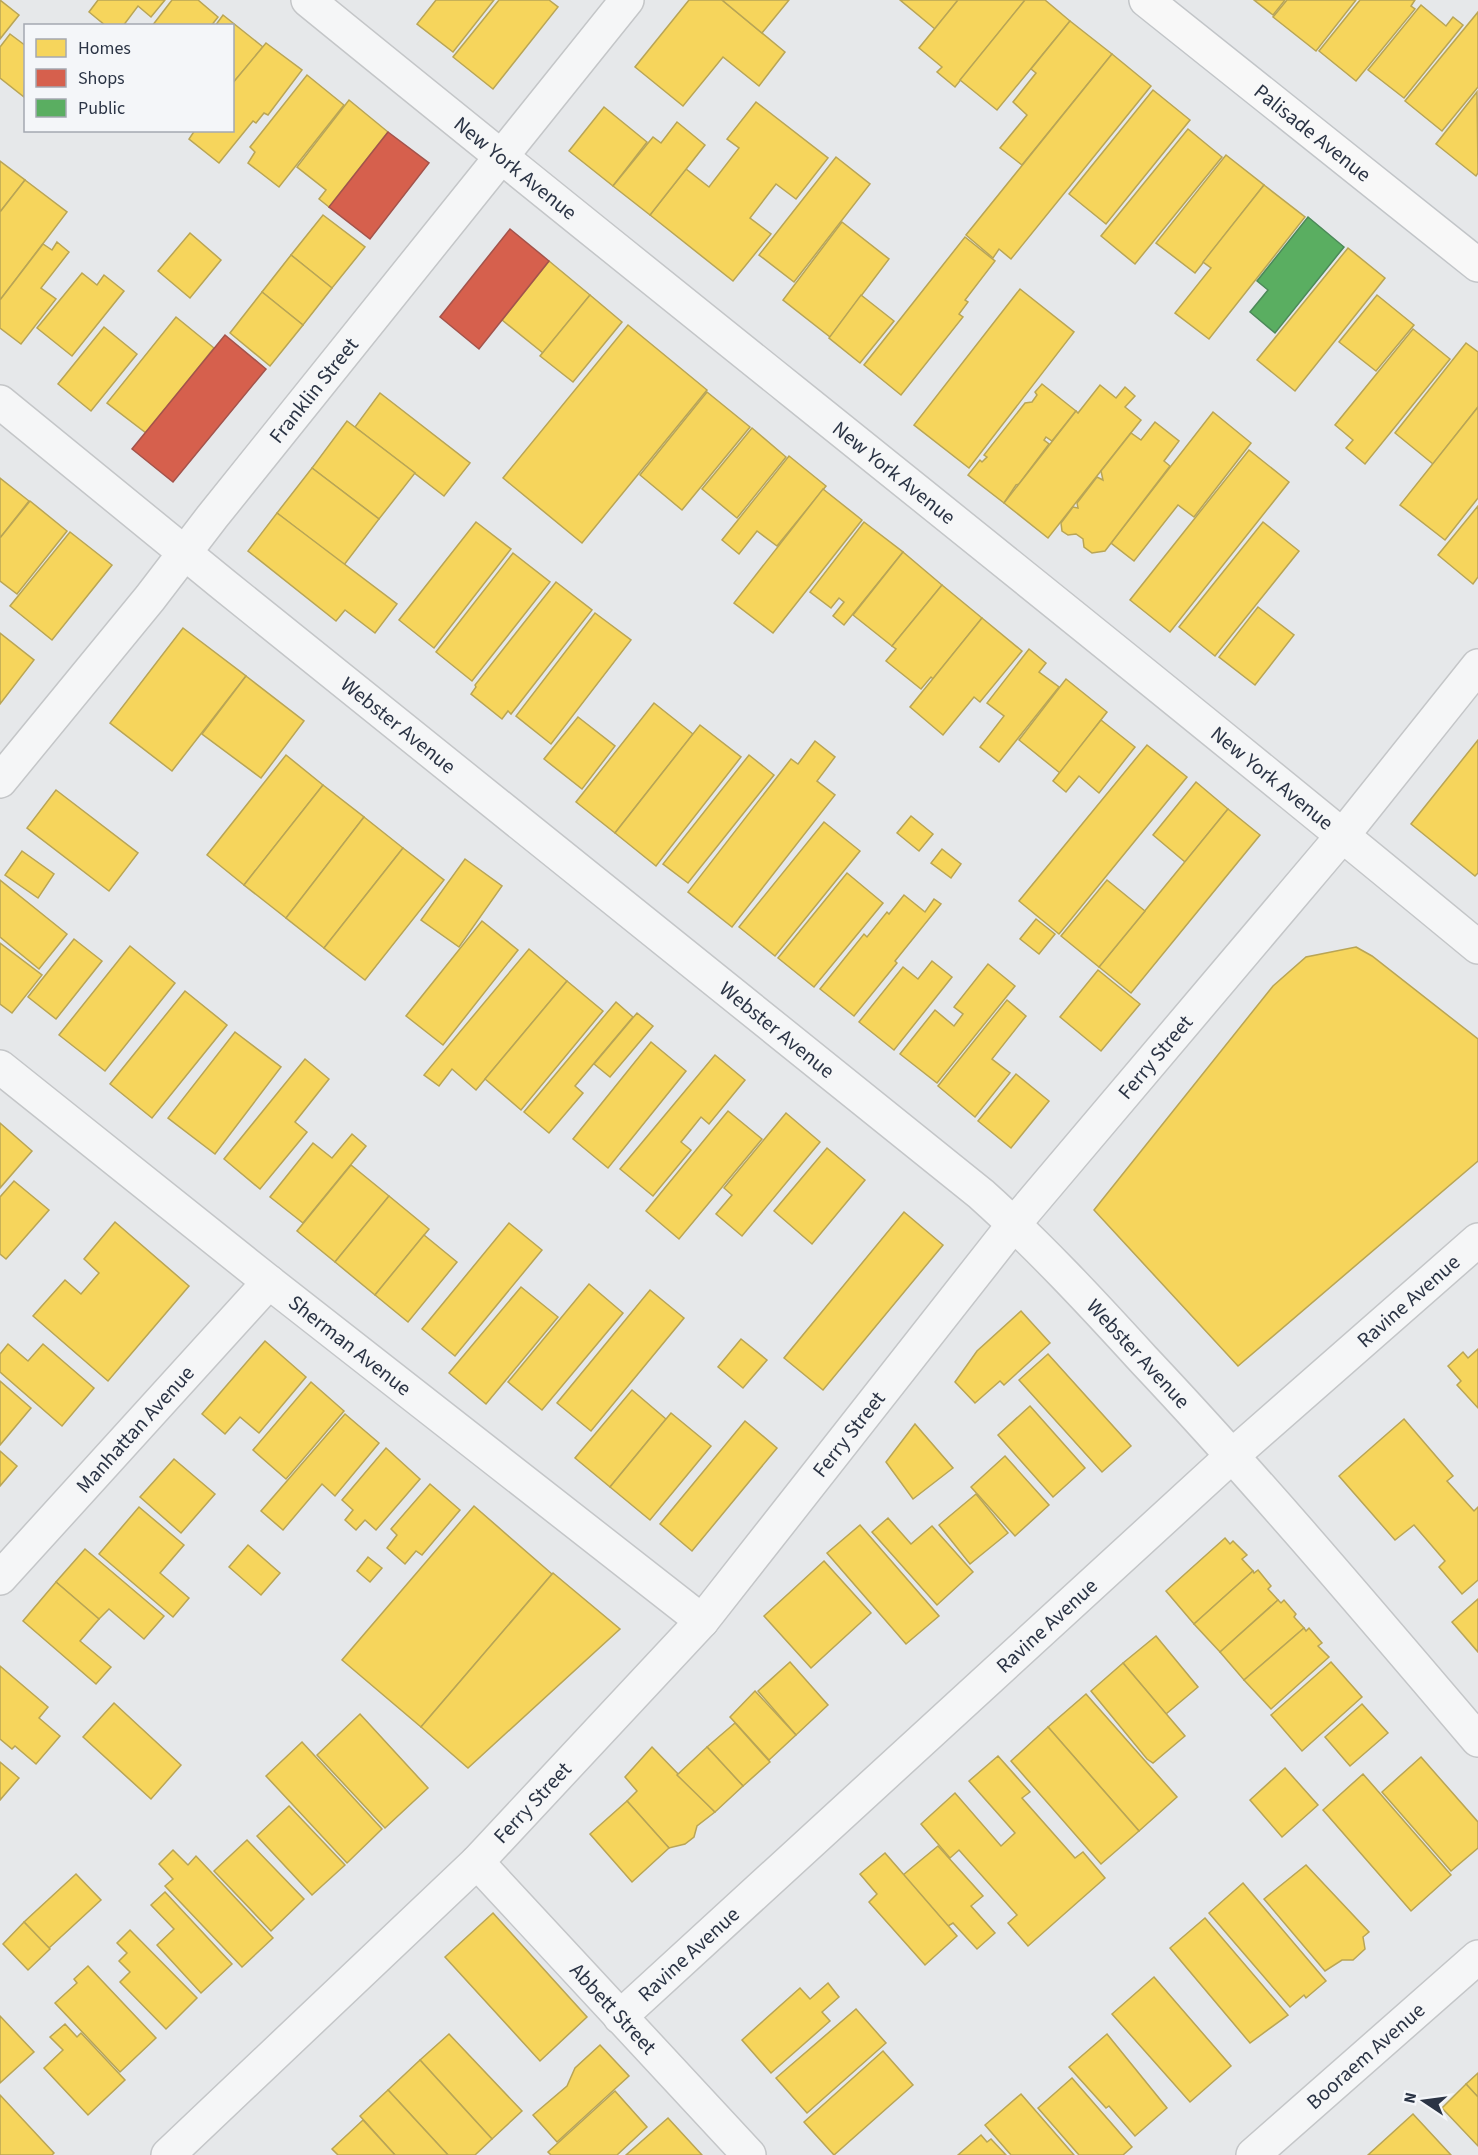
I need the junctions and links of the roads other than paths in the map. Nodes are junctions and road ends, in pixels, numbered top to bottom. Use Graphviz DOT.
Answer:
graph roads {
  1 [pos="308,0"];
  2 [pos="627,0"];
  3 [pos="1146,0"];
  4 [pos="500,157"];
  5 [pos="1478,266"];
  6 [pos="0,402"];
  7 [pos="185,553"];
  8 [pos="1478,666"];
  9 [pos="0,781"];
  10 [pos="1343,835"];
  11 [pos="1478,947"];
  12 [pos="0,1067"];
  13 [pos="1014,1224"];
  14 [pos="1478,1240"];
  15 [pos="269,1282"];
  16 [pos="1233,1455"];
  17 [pos="0,1578"];
  18 [pos="702,1621"];
  19 [pos="1478,1740"];
  20 [pos="477,1862"];
  21 [pos="1478,1957"];
  22 [pos="620,2017"];
  23 [pos="743,2153"];
  24 [pos="168,2155"];
  25 [pos="1253,2155"];
  1 -- 4 [label="street, New York Avenue"];
  2 -- 4 [label="street, Franklin Street"];
  3 -- 5 [label="main road, Palisade Avenue"];
  4 -- 7 [label="street, Franklin Street"];
  4 -- 10 [label="street, New York Avenue"];
  6 -- 7 [label="street, Webster Avenue"];
  7 -- 9 [label="street, Franklin Street"];
  7 -- 13 [label="street, Webster Avenue"];
  8 -- 10 [label="street, Ferry Street"];
  10 -- 11 [label="street, New York Avenue"];
  10 -- 13 [label="street, Ferry Street"];
  12 -- 15 [label="street, Sherman Avenue"];
  13 -- 16 [label="street, Webster Avenue"];
  13 -- 18 [label="street, Ferry Street"];
  14 -- 16 [label="street, Ravine Avenue"];
  15 -- 17 [label="street, Manhattan Avenue"];
  15 -- 18 [label="street, Sherman Avenue"];
  16 -- 19 [label="street, Webster Avenue"];
  16 -- 22 [label="street, Ravine Avenue"];
  18 -- 20 [label="street, Ferry Street"];
  20 -- 22 [label="street, Abbett Street"];
  20 -- 24 [label="street, Ferry Street"];
  21 -- 25 [label="street, Booraem Avenue"];
  22 -- 23 [label="street, Abbett Street"];
}
